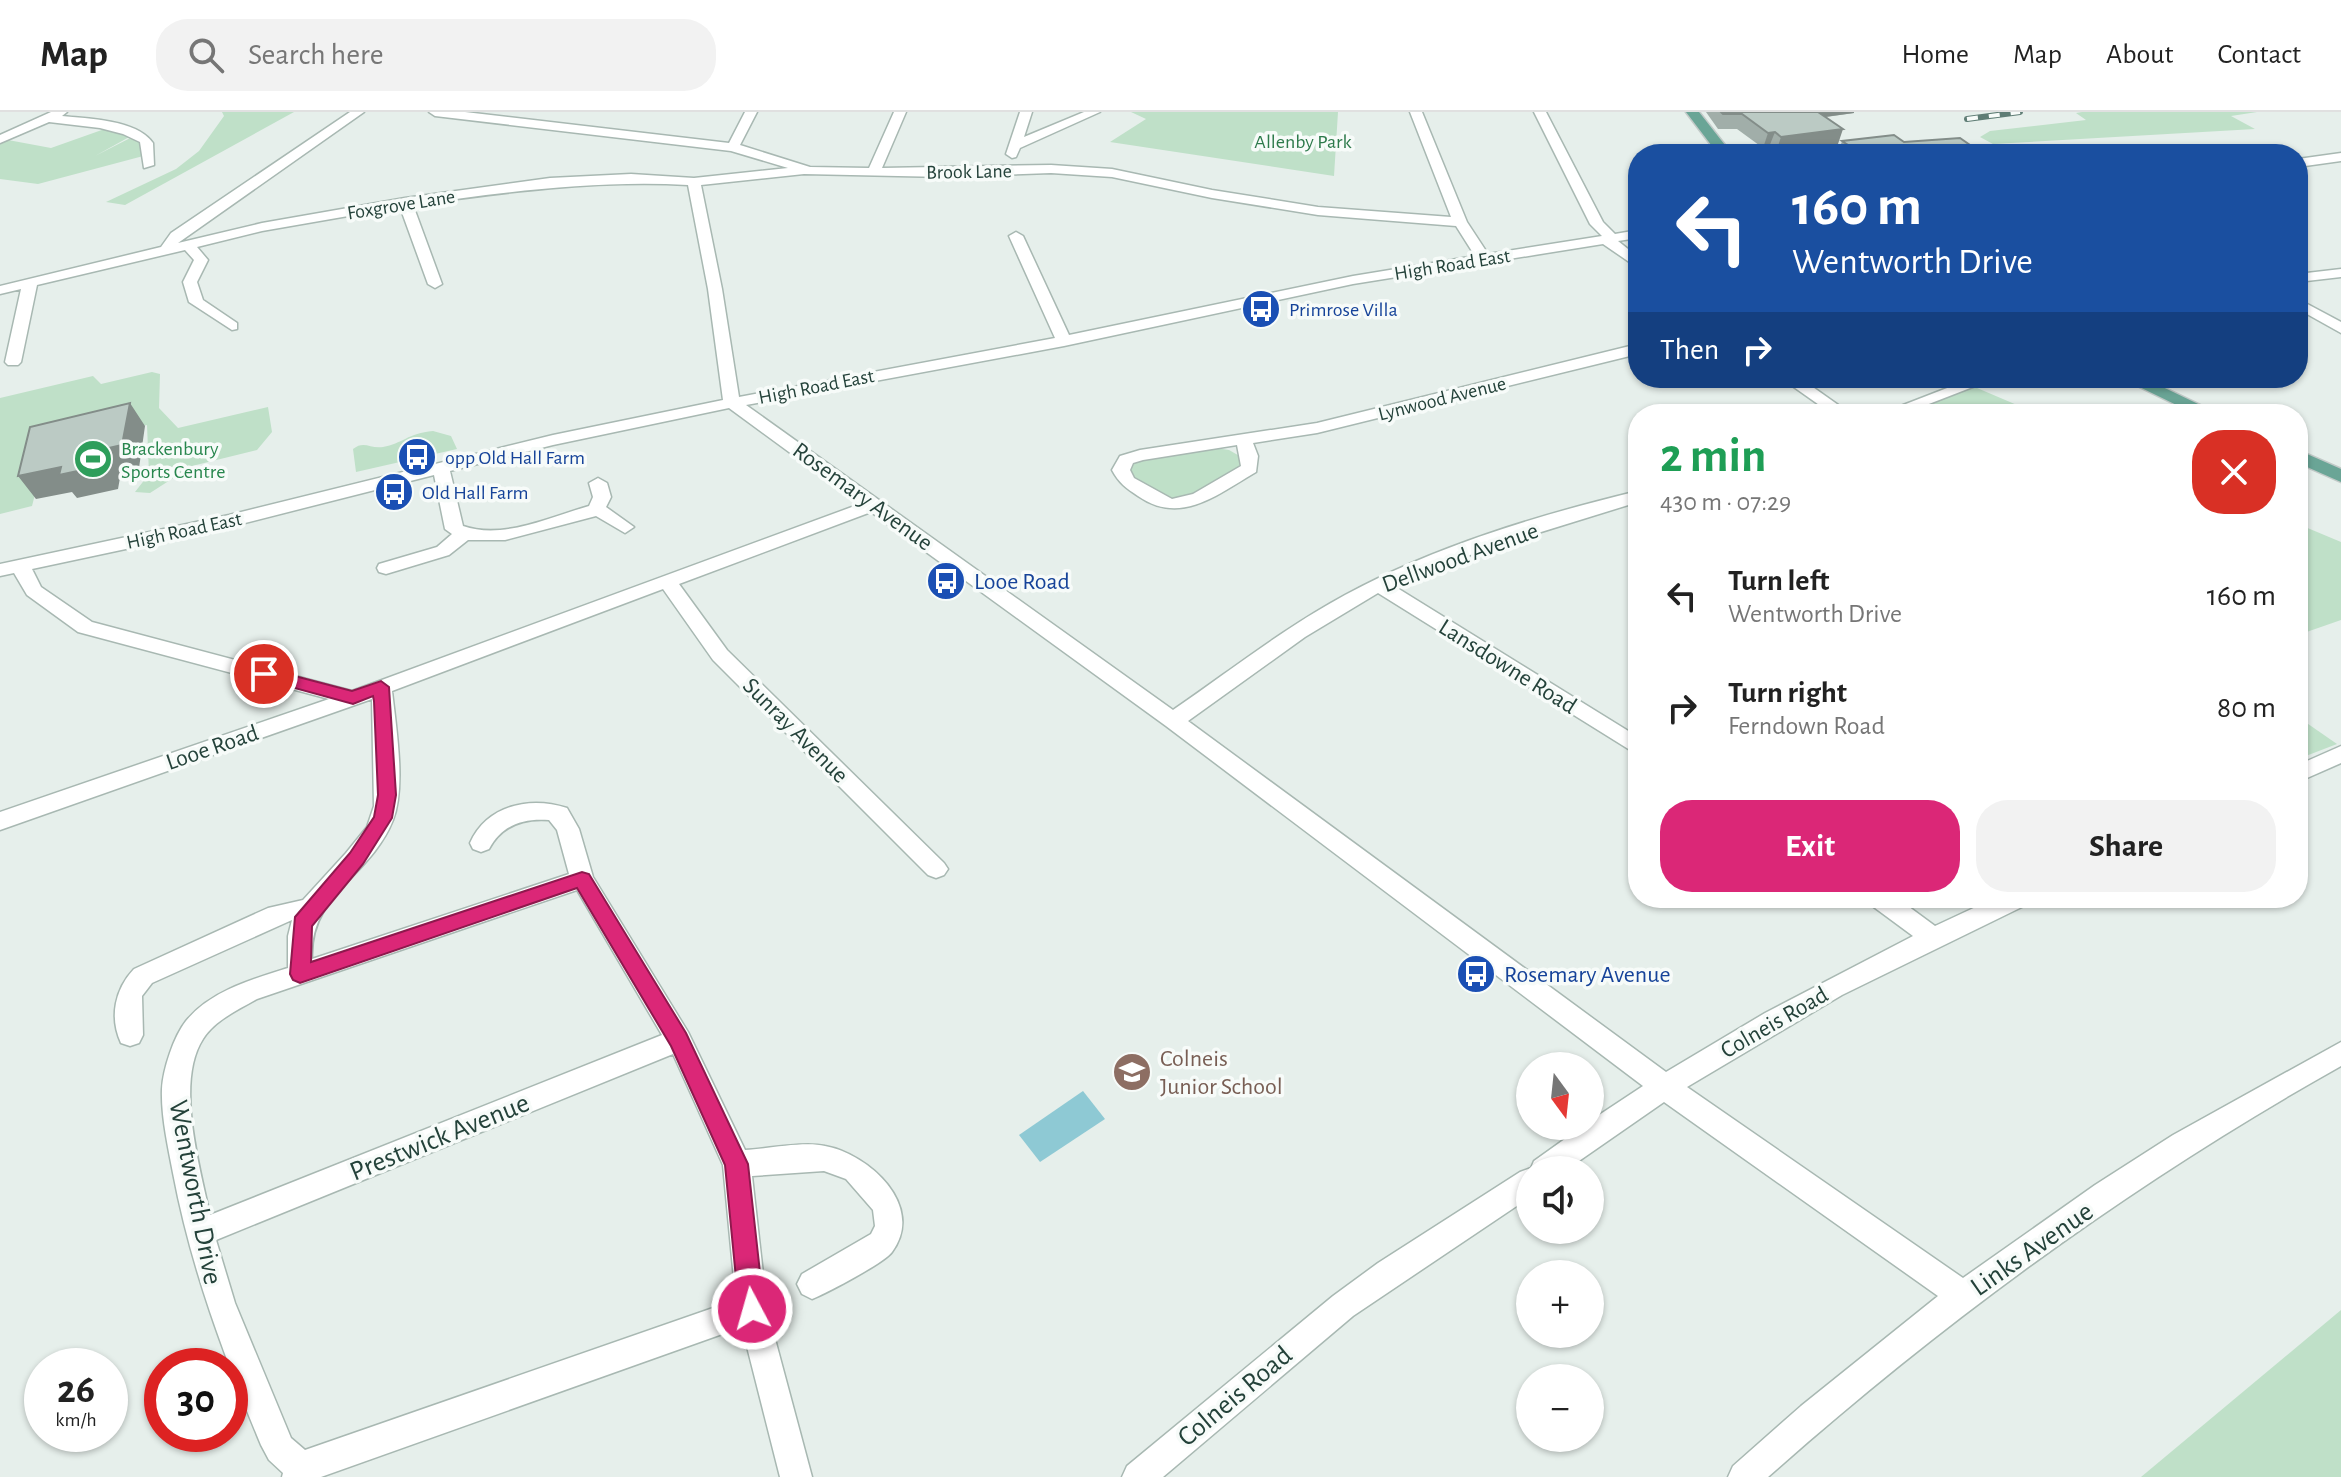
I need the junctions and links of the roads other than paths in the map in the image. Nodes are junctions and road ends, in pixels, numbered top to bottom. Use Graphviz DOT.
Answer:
graph roads {
  1 [pos="62,112"];
  2 [pos="358,112"];
  3 [pos="435,112"];
  4 [pos="751,112"];
  5 [pos="900,112"];
  6 [pos="1026,112"];
  7 [pos="1094,112"];
  8 [pos="1416,112"];
  9 [pos="1540,112"];
  10 [pos="1692,112"];
  11 [pos="470,114"];
  12 [pos="49,118"];
  13 [pos="0,139"];
  14 [pos="1717,144"];
  15 [pos="1016,145"];
  16 [pos="733,147"];
  17 [pos="2341,157"];
  18 [pos="2308,162"];
  19 [pos="148,165"];
  20 [pos="1005,170"];
  21 [pos="809,171"];
  22 [pos="874,171"];
  23 [pos="694,182"];
  24 [pos="405,202"];
  25 [pos="1460,222"];
  26 [pos="1628,235"];
  27 [pos="1016,236"];
  28 [pos="1609,238"];
  29 [pos="188,245"];
  30 [pos="166,250"];
  31 [pos="1628,255"];
  32 [pos="1484,259"];
  33 [pos="2341,273"];
  34 [pos="2308,277"];
  35 [pos="30,283"];
  36 [pos="435,284"];
  37 [pos="0,290"];
  38 [pos="2308,309"];
  39 [pos="232,326"];
  40 [pos="2341,328"];
  41 [pos="1064,341"];
  42 [pos="1628,351"];
  43 [pos="13,362"];
  44 [pos="1804,388"];
  45 [pos="1960,388"];
  46 [pos="2152,388"];
  47 [pos="732,403"];
  48 [pos="1828,404"];
  49 [pos="1916,404"];
  50 [pos="2188,404"];
  51 [pos="1244,441"];
  52 [pos="2308,461"];
  53 [pos="441,468"];
  54 [pos="2341,476"];
  55 [pos="598,483"];
  56 [pos="1628,499"];
  57 [pos="875,504"];
  58 [pos="596,510"];
  59 [pos="625,527"];
  60 [pos="464,534"];
  61 [pos="22,565"];
  62 [pos="386,568"];
  63 [pos="0,570"];
  64 [pos="667,581"];
  65 [pos="1379,585"];
  66 [pos="381,687"];
  67 [pos="353,698"];
  68 [pos="1173,721"];
  69 [pos="1628,741"];
  70 [pos="2341,754"];
  71 [pos="2308,769"];
  72 [pos="0,821"];
  73 [pos="481,843"];
  74 [pos="936,869"];
  75 [pos="582,879"];
  76 [pos="1893,908"];
  77 [pos="1996,908"];
  78 [pos="310,910"];
  79 [pos="1932,937"];
  80 [pos="300,974"];
  81 [pos="130,1035"];
  82 [pos="679,1040"];
  83 [pos="2341,1053"];
  84 [pos="1665,1087"];
  85 [pos="1564,1156"];
  86 [pos="737,1164"];
  87 [pos="1516,1190"];
  88 [pos="199,1233"];
  89 [pos="812,1284"];
  90 [pos="1964,1296"];
  91 [pos="752,1309"];
  92 [pos="300,1472"];
  93 [pos="796,1477"];
  94 [pos="1138,1477"];
  95 [pos="1744,1477"];
  1 -- 12 [label="street"];
  2 -- 30 [label="street"];
  3 -- 11 [label="street, Brook Lane"];
  4 -- 16 [label="street"];
  5 -- 22 [label="street"];
  6 -- 15 [label="street"];
  7 -- 15 [label="street"];
  8 -- 25 [label="street"];
  9 -- 28 [label="street"];
  10 -- 14 [label="main road"];
  11 -- 16 [label="street, Brook Lane"];
  12 -- 13 [label="street"];
  12 -- 19 [label="street"];
  15 -- 20 [label="street"];
  16 -- 21 [label="street, Brook Lane"];
  17 -- 18 [label="street"];
  20 -- 22 [label="street, Brook Lane"];
  20 -- 25 [label="street, Brook Lane"];
  21 -- 22 [label="street, Brook Lane"];
  21 -- 23 [label="street, Foxgrove Lane"];
  23 -- 24 [label="street, Foxgrove Lane"];
  23 -- 47 [label="street"];
  24 -- 29 [label="street, Foxgrove Lane"];
  24 -- 36 [label="street"];
  25 -- 32 [label="street"];
  26 -- 28 [label="street, High Road East"];
  27 -- 41 [label="street"];
  28 -- 31 [label="street"];
  28 -- 32 [label="street, High Road East"];
  29 -- 30 [label="street, Foxgrove Lane"];
  29 -- 39 [label="street"];
  30 -- 35 [label="street, Foxgrove Lane"];
  32 -- 41 [label="street, High Road East"];
  33 -- 34 [label="street"];
  35 -- 37 [label="street, Foxgrove Lane"];
  35 -- 43 [label="street"];
  38 -- 40 [label="street"];
  41 -- 47 [label="street, High Road East"];
  42 -- 51 [label="street, Lynwood Avenue"];
  44 -- 48 [label="street"];
  45 -- 49 [label="street"];
  46 -- 50 [label="main road"];
  47 -- 53 [label="street, High Road East"];
  47 -- 57 [label="street, Rosemary Avenue"];
  51 -- 51 [label="street, Lynwood Avenue"];
  52 -- 54 [label="main road"];
  53 -- 60 [label="street"];
  53 -- 61 [label="street, High Road East"];
  55 -- 58 [label="street"];
  56 -- 65 [label="street, Dellwood Avenue"];
  57 -- 64 [label="street, Looe Road"];
  57 -- 68 [label="street, Rosemary Avenue"];
  58 -- 59 [label="street"];
  58 -- 60 [label="street"];
  60 -- 62 [label="street"];
  61 -- 63 [label="street, High Road East"];
  61 -- 67 [label="street"];
  64 -- 66 [label="street, Looe Road"];
  64 -- 74 [label="street, Sunray Avenue"];
  65 -- 68 [label="street, Dellwood Avenue"];
  65 -- 69 [label="street, Lansdowne Road"];
  66 -- 67 [label="street, Looe Road"];
  66 -- 78 [label="street"];
  67 -- 72 [label="street, Looe Road"];
  68 -- 84 [label="street, Rosemary Avenue"];
  70 -- 71 [label="street"];
  73 -- 75 [label="street"];
  75 -- 80 [label="street, Wentworth Drive"];
  75 -- 82 [label="street"];
  76 -- 79 [label="street"];
  77 -- 79 [label="street, Colneis Road"];
  78 -- 80 [label="street"];
  78 -- 81 [label="street"];
  79 -- 84 [label="street, Colneis Road"];
  80 -- 88 [label="street, Wentworth Drive"];
  82 -- 86 [label="street"];
  82 -- 88 [label="street, Prestwick Avenue"];
  83 -- 90 [label="street, Links Avenue"];
  84 -- 85 [label="street, Colneis Road"];
  84 -- 90 [label="street, Rosemary Avenue"];
  86 -- 89 [label="street"];
  86 -- 91 [label="street"];
  87 -- 94 [label="street, Colneis Road"];
  88 -- 92 [label="street, Wentworth Drive"];
  90 -- 95 [label="street, Links Avenue"];
  91 -- 92 [label="street, Wentworth Drive"];
  91 -- 93 [label="street"];
}
